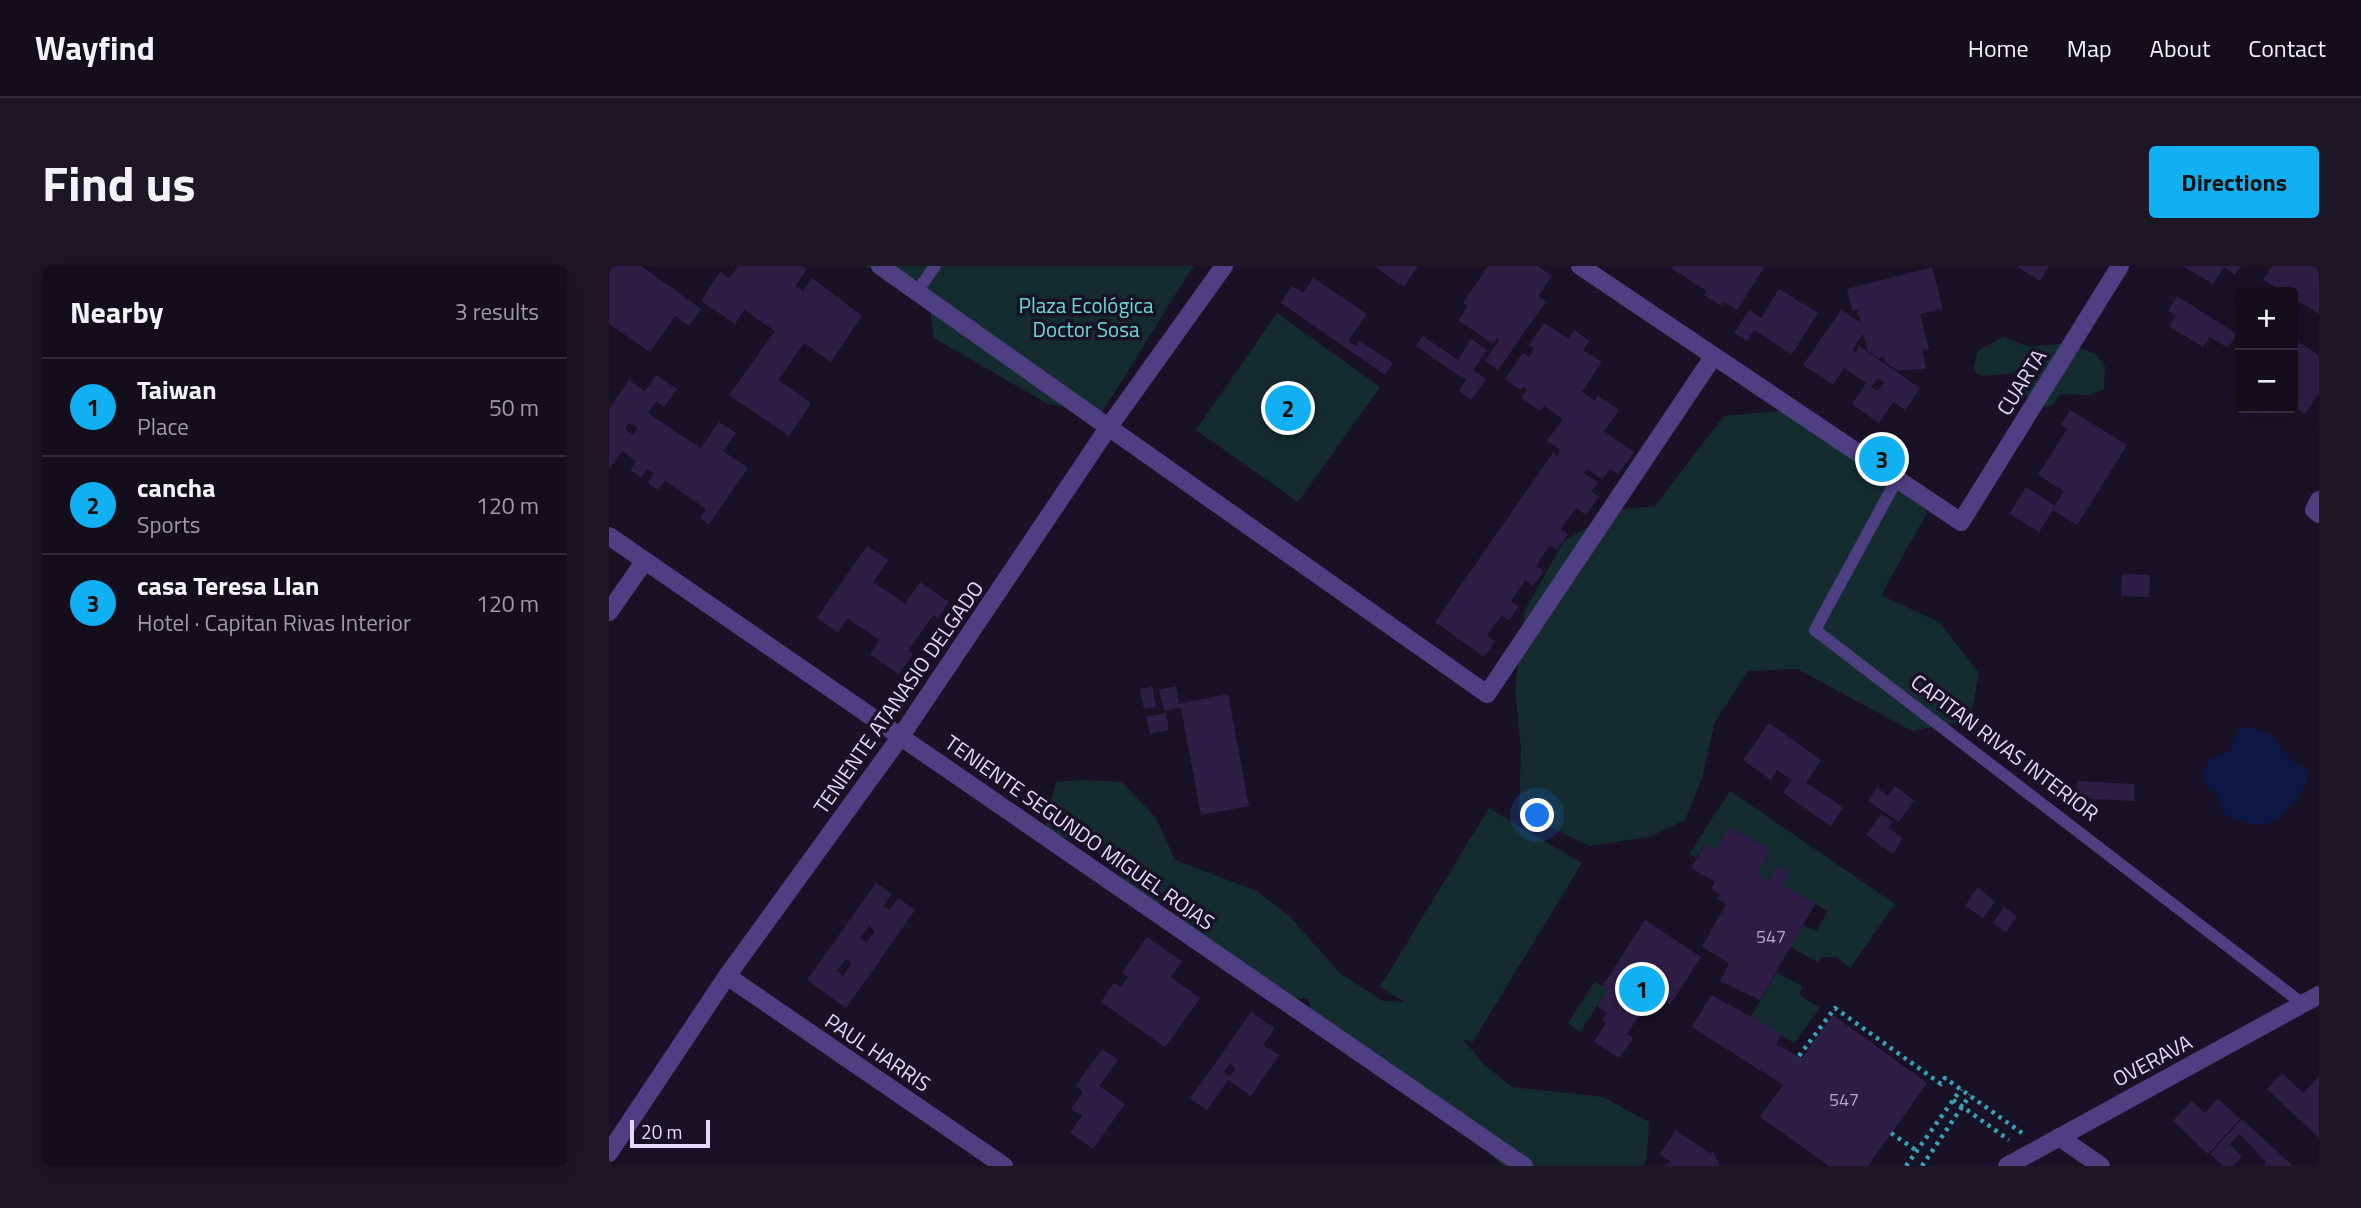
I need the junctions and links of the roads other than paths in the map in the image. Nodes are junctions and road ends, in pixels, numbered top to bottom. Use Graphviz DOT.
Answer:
graph roads {
  1 [pos="880,266"];
  2 [pos="935,266"];
  3 [pos="1224,266"];
  4 [pos="1580,266"];
  5 [pos="2120,266"];
  6 [pos="916,293"];
  7 [pos="1713,357"];
  8 [pos="1108,428"];
  9 [pos="1896,481"];
  10 [pos="609,536"];
  11 [pos="644,562"];
  12 [pos="609,612"];
  13 [pos="901,736"];
  14 [pos="727,976"];
  15 [pos="2319,995"];
  16 [pos="2303,1004"];
  17 [pos="2059,1137"];
  18 [pos="609,1153"];
  19 [pos="1004,1166"];
  20 [pos="1524,1166"];
  21 [pos="2007,1166"];
  22 [pos="2101,1166"];
  1 -- 6 [label="street"];
  2 -- 6 [label="lane"];
  3 -- 8 [label="street, TENIENTE ATANASIO DELGADO"];
  4 -- 7 [label="street"];
  5 -- 9 [label="street, CUARTA"];
  6 -- 8 [label="street"];
  7 -- 8 [label="street"];
  7 -- 9 [label="street"];
  8 -- 13 [label="street, TENIENTE ATANASIO DELGADO"];
  9 -- 16 [label="lane, CAPITAN RIVAS INTERIOR"];
  10 -- 11 [label="street, TENIENTE SEGUNDO MIGUEL ROJAS"];
  11 -- 12 [label="street"];
  11 -- 13 [label="street, TENIENTE SEGUNDO MIGUEL ROJAS"];
  13 -- 14 [label="street, TENIENTE ATANASIO DELGADO"];
  13 -- 20 [label="street, TENIENTE SEGUNDO MIGUEL ROJAS"];
  14 -- 18 [label="street, TENIENTE ATANASIO DELGADO"];
  14 -- 19 [label="street, PAUL HARRIS"];
  15 -- 16 [label="street, OVERAVA"];
  16 -- 17 [label="street, OVERAVA"];
  17 -- 21 [label="street, OVERAVA"];
  17 -- 22 [label="street"];
}
